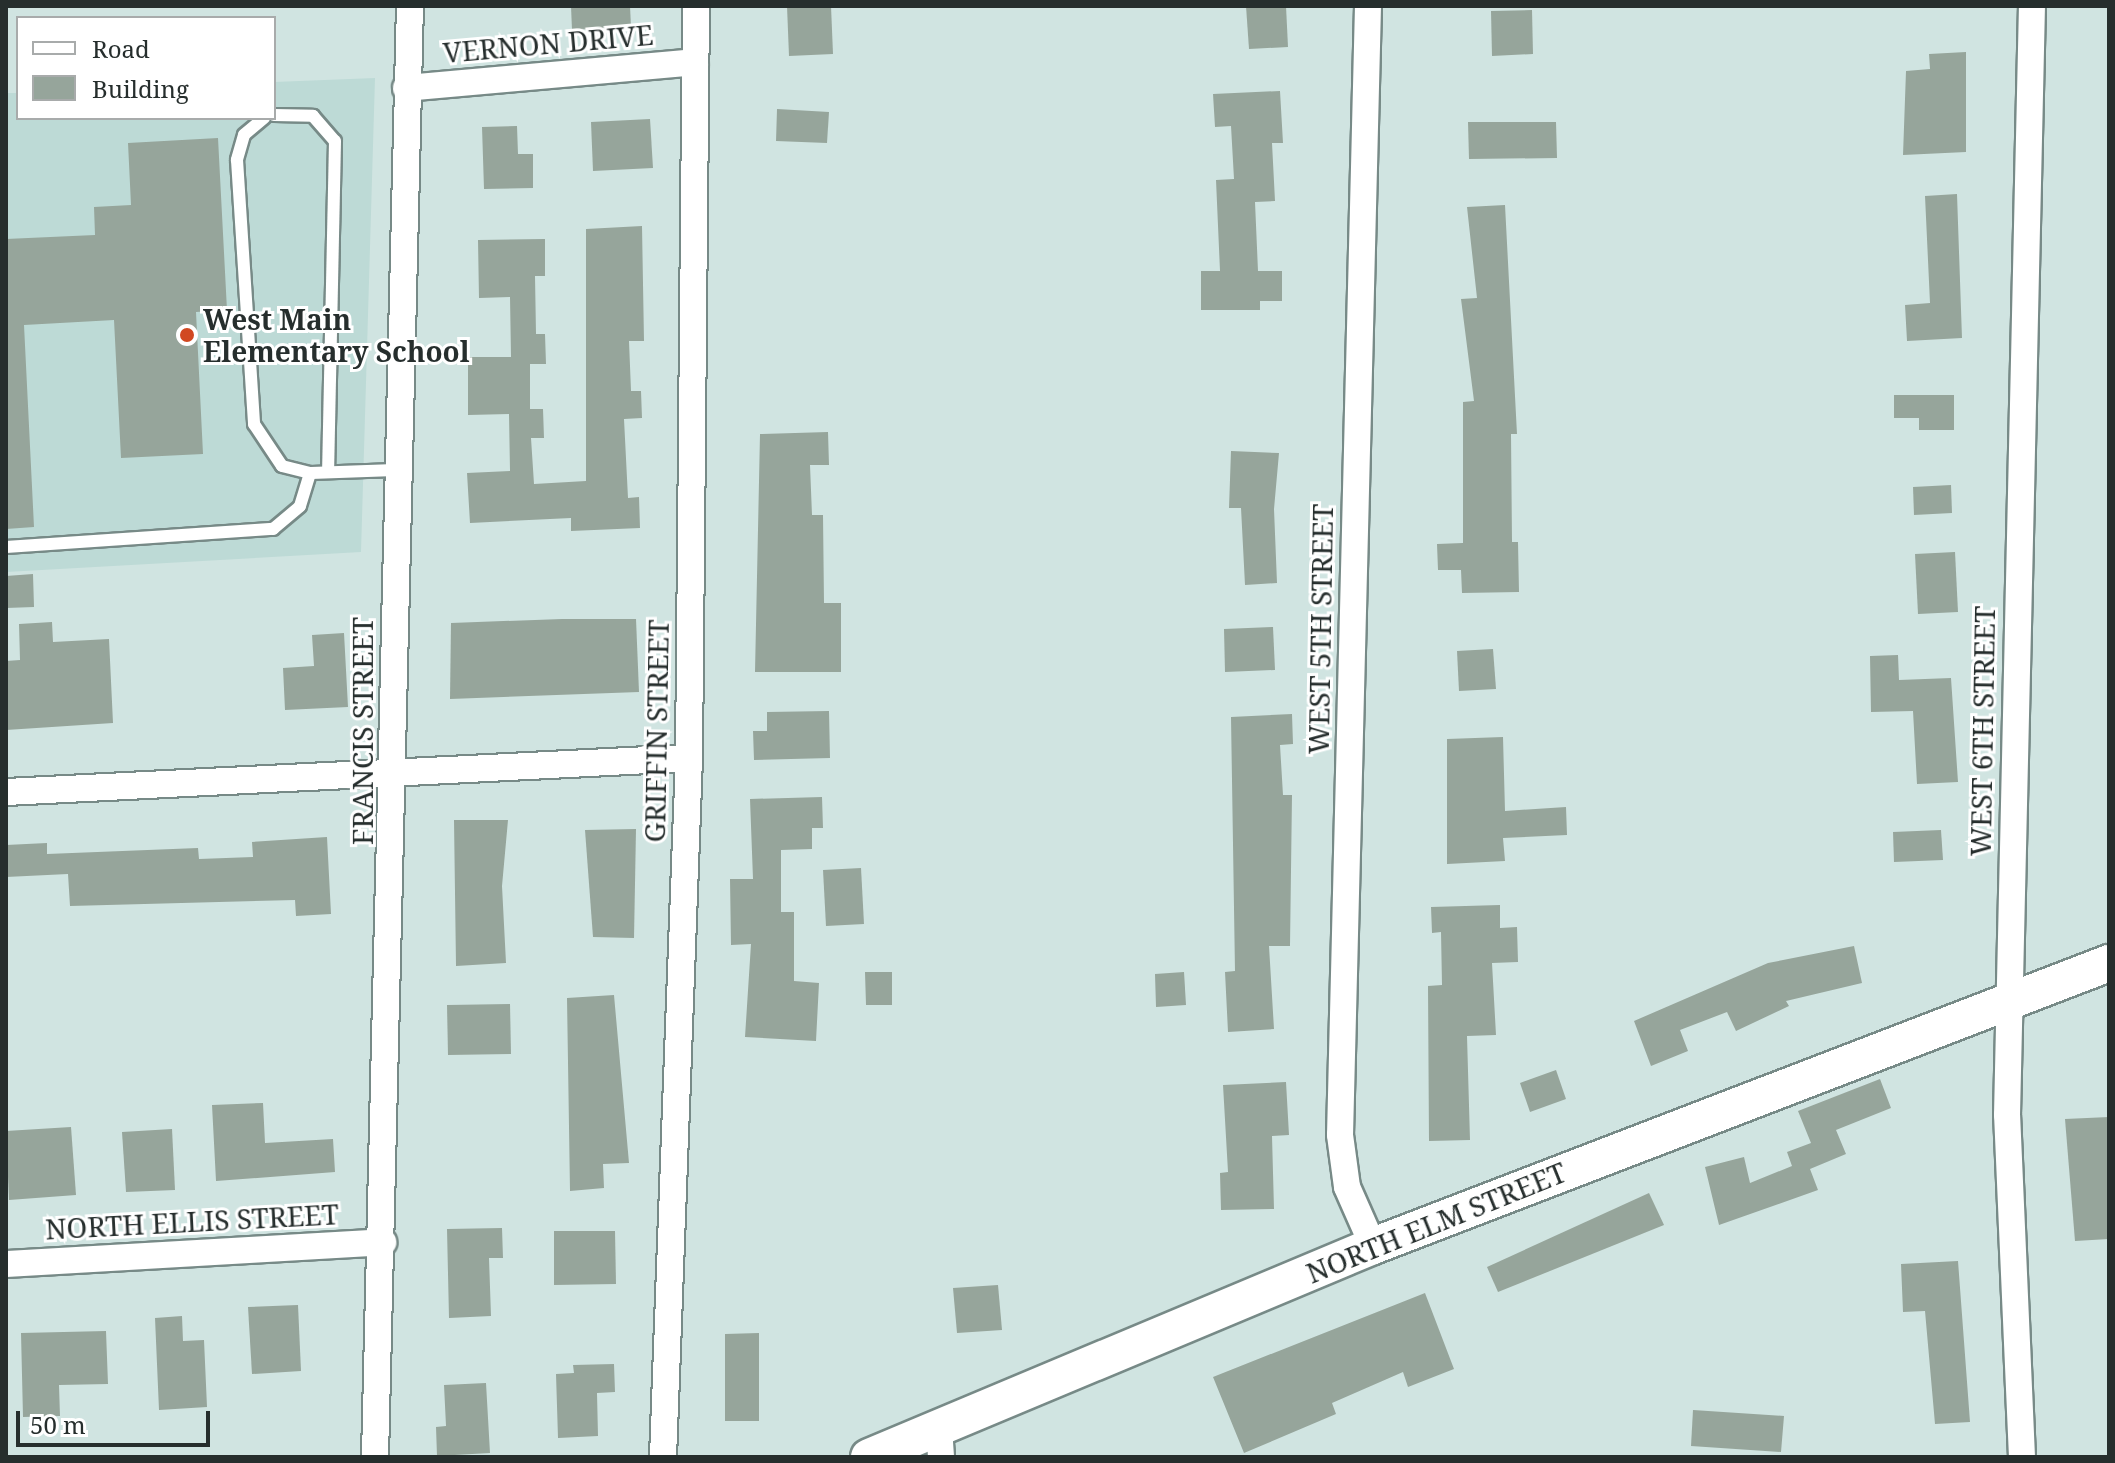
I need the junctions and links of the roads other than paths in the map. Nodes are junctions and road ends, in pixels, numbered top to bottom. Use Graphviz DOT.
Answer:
graph roads {
  1 [pos="410,6"];
  2 [pos="696,6"];
  3 [pos="1368,6"];
  4 [pos="2032,6"];
  5 [pos="695,62"];
  6 [pos="406,88"];
  7 [pos="276,115"];
  8 [pos="262,120"];
  9 [pos="396,470"];
  10 [pos="328,472"];
  11 [pos="310,473"];
  12 [pos="6,547"];
  13 [pos="689,758"];
  14 [pos="396,774"];
  15 [pos="6,792"];
  16 [pos="2109,963"];
  17 [pos="2008,999"];
  18 [pos="383,1242"];
  19 [pos="1373,1246"];
  20 [pos="6,1264"];
  21 [pos="940,1442"];
  22 [pos="375,1457"];
  23 [pos="663,1457"];
  24 [pos="869,1457"];
  25 [pos="2022,1457"];
  1 -- 6 [label="street, FRANCIS STREET"];
  2 -- 5 [label="street, GRIFFIN STREET"];
  3 -- 19 [label="street, WEST 5TH STREET"];
  4 -- 17 [label="street, WEST 6TH STREET"];
  5 -- 6 [label="street, VERNON DRIVE"];
  5 -- 13 [label="street, GRIFFIN STREET"];
  6 -- 9 [label="street, FRANCIS STREET"];
  7 -- 10 [label="lane"];
  8 -- 11 [label="lane"];
  9 -- 10 [label="lane"];
  9 -- 14 [label="street, FRANCIS STREET"];
  10 -- 11 [label="lane"];
  11 -- 12 [label="lane"];
  13 -- 14 [label="street"];
  13 -- 23 [label="street, GRIFFIN STREET"];
  14 -- 15 [label="street"];
  14 -- 18 [label="street, FRANCIS STREET"];
  16 -- 17 [label="street, NORTH ELM STREET"];
  17 -- 19 [label="street, NORTH ELM STREET"];
  17 -- 25 [label="street, WEST 6TH STREET"];
  18 -- 20 [label="street, NORTH ELLIS STREET"];
  18 -- 22 [label="street, FRANCIS STREET"];
  19 -- 21 [label="street, NORTH ELM STREET"];
  21 -- 24 [label="street, NORTH ELM STREET"];
}
